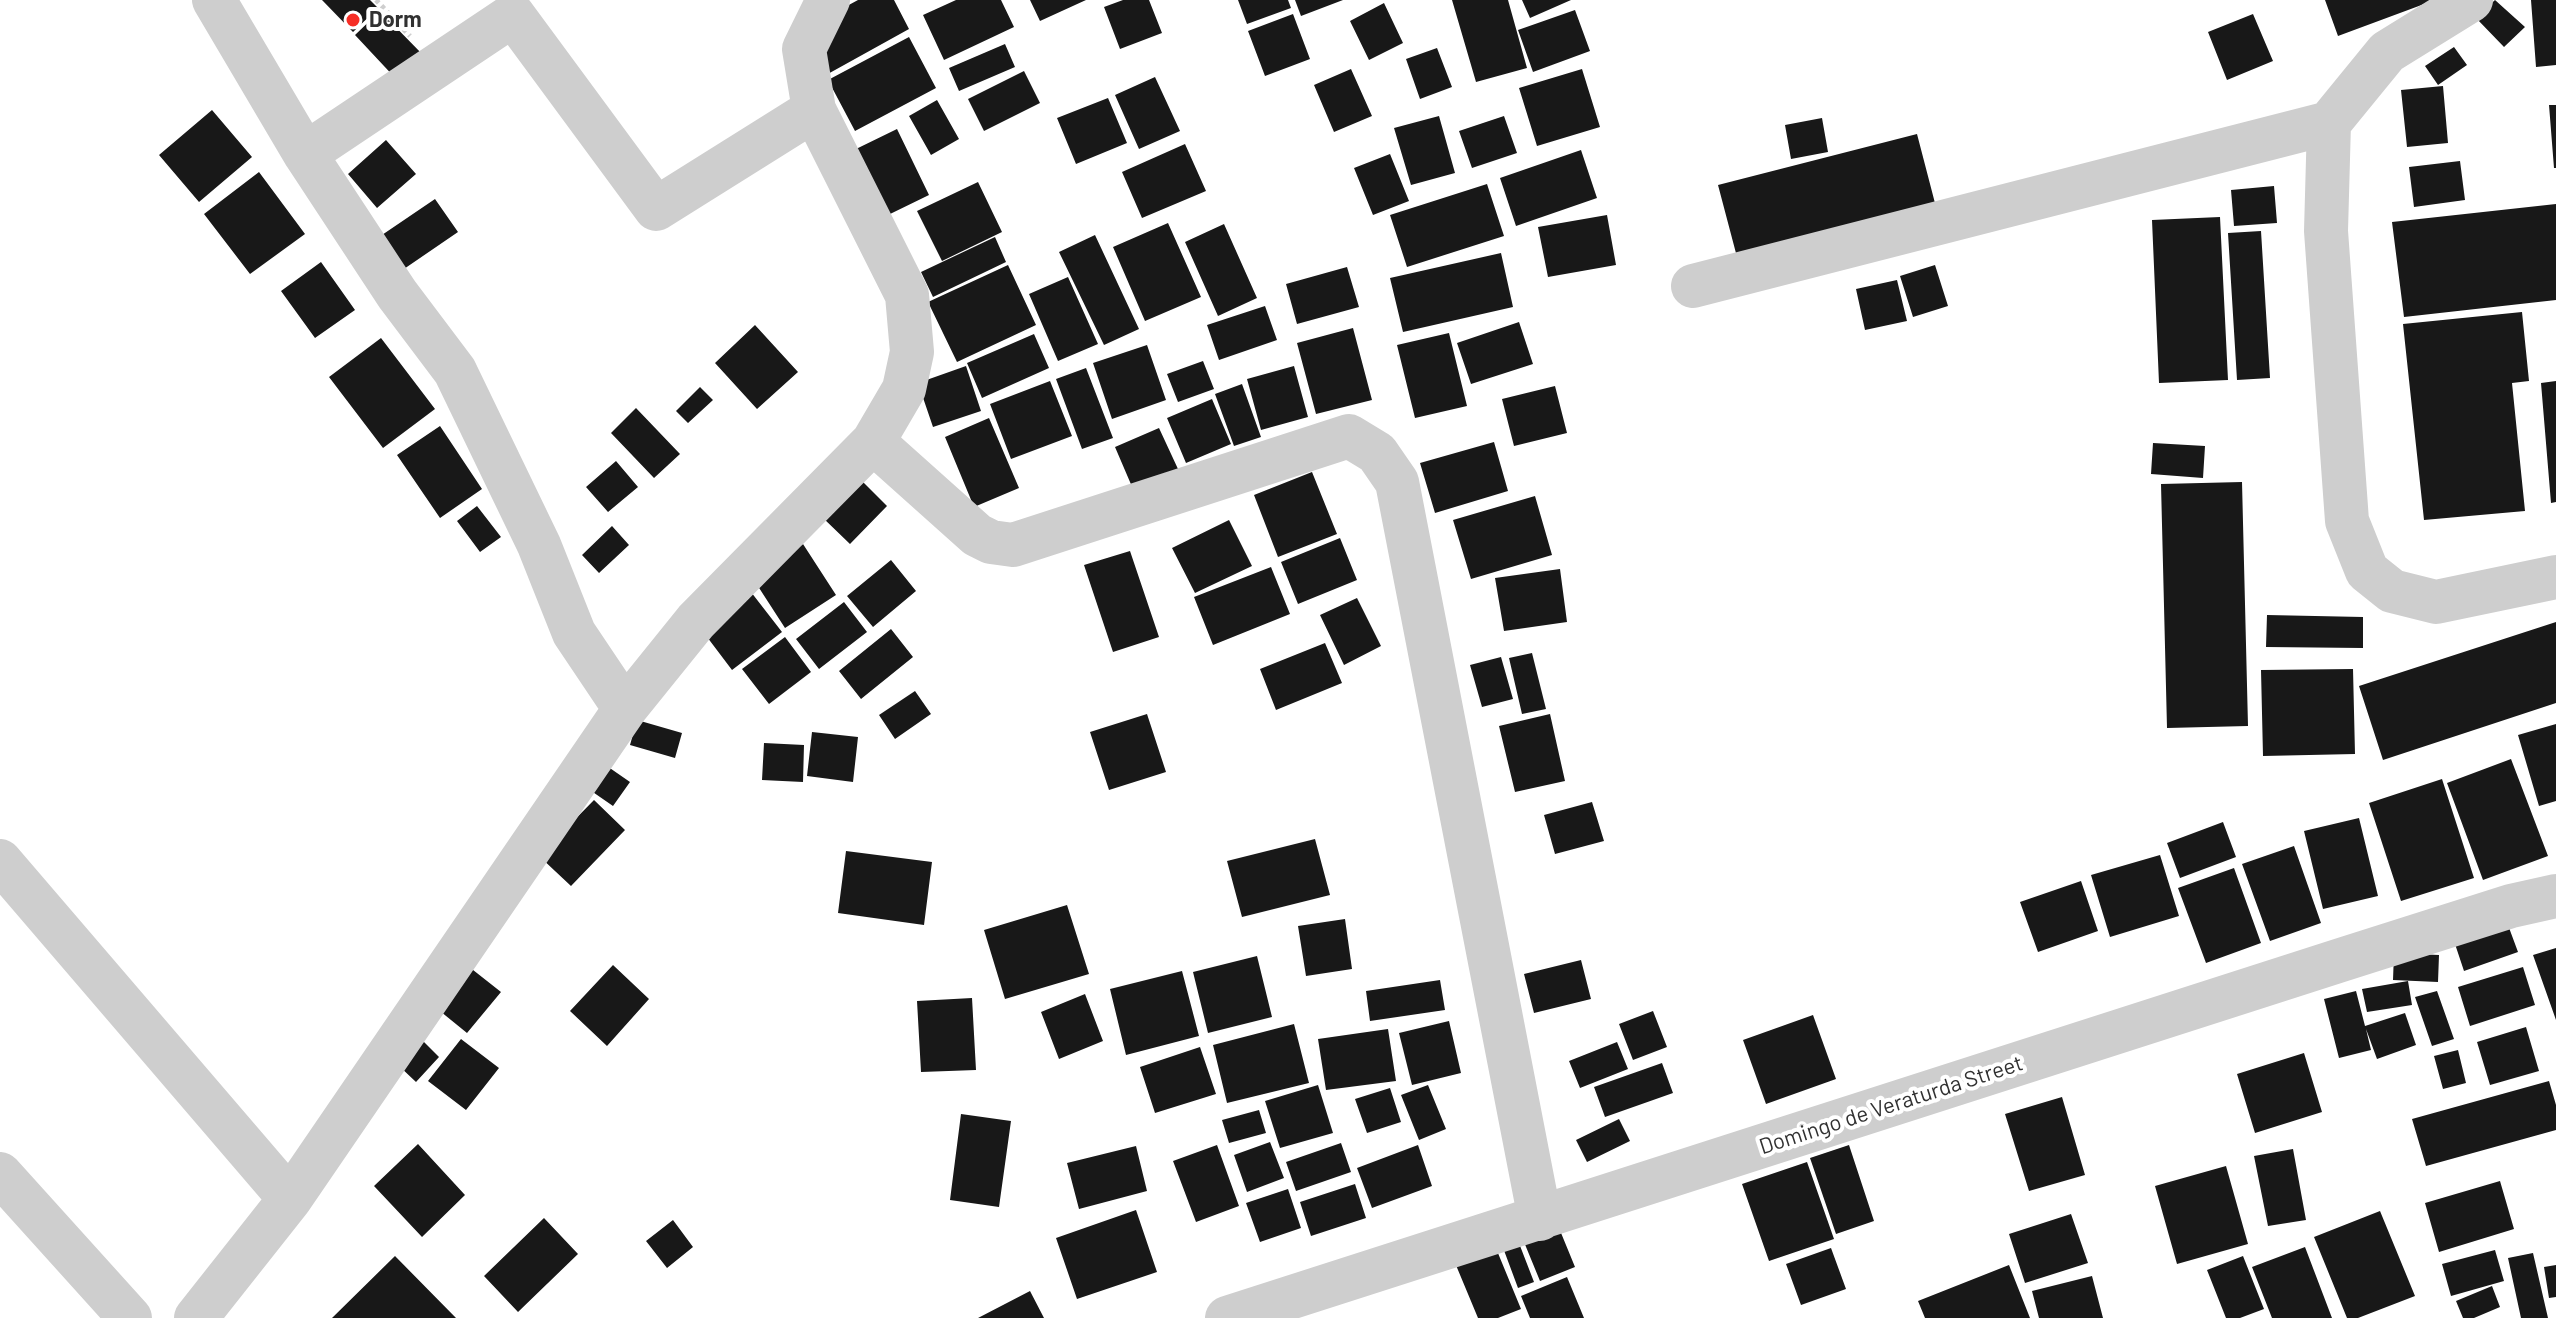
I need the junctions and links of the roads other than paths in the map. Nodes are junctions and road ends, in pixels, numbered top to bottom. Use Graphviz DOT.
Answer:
graph roads {
  1 [pos="214,0"];
  2 [pos="828,0"];
  3 [pos="2471,0"];
  4 [pos="814,110"];
  5 [pos="2329,123"];
  6 [pos="305,154"];
  7 [pos="1693,286"];
  8 [pos="873,442"];
  9 [pos="2556,577"];
  10 [pos="625,709"];
  11 [pos="0,861"];
  12 [pos="2556,896"];
  13 [pos="0,1174"];
  14 [pos="290,1199"];
  15 [pos="1540,1219"];
  16 [pos="1233,1317"];
  17 [pos="130,1318"];
  18 [pos="196,1318"];
  1 -- 6 [label="street"];
  2 -- 4 [label="street"];
  3 -- 5 [label="street"];
  4 -- 6 [label="street"];
  4 -- 8 [label="street"];
  5 -- 7 [label="street"];
  5 -- 9 [label="street"];
  6 -- 10 [label="street"];
  8 -- 10 [label="street"];
  8 -- 15 [label="street"];
  10 -- 14 [label="street"];
  11 -- 14 [label="street"];
  12 -- 15 [label="street, Domingo de Veraturda Street"];
  13 -- 17 [label="street"];
  14 -- 18 [label="street"];
  15 -- 16 [label="street, Domingo de Veraturda Street"];
}
